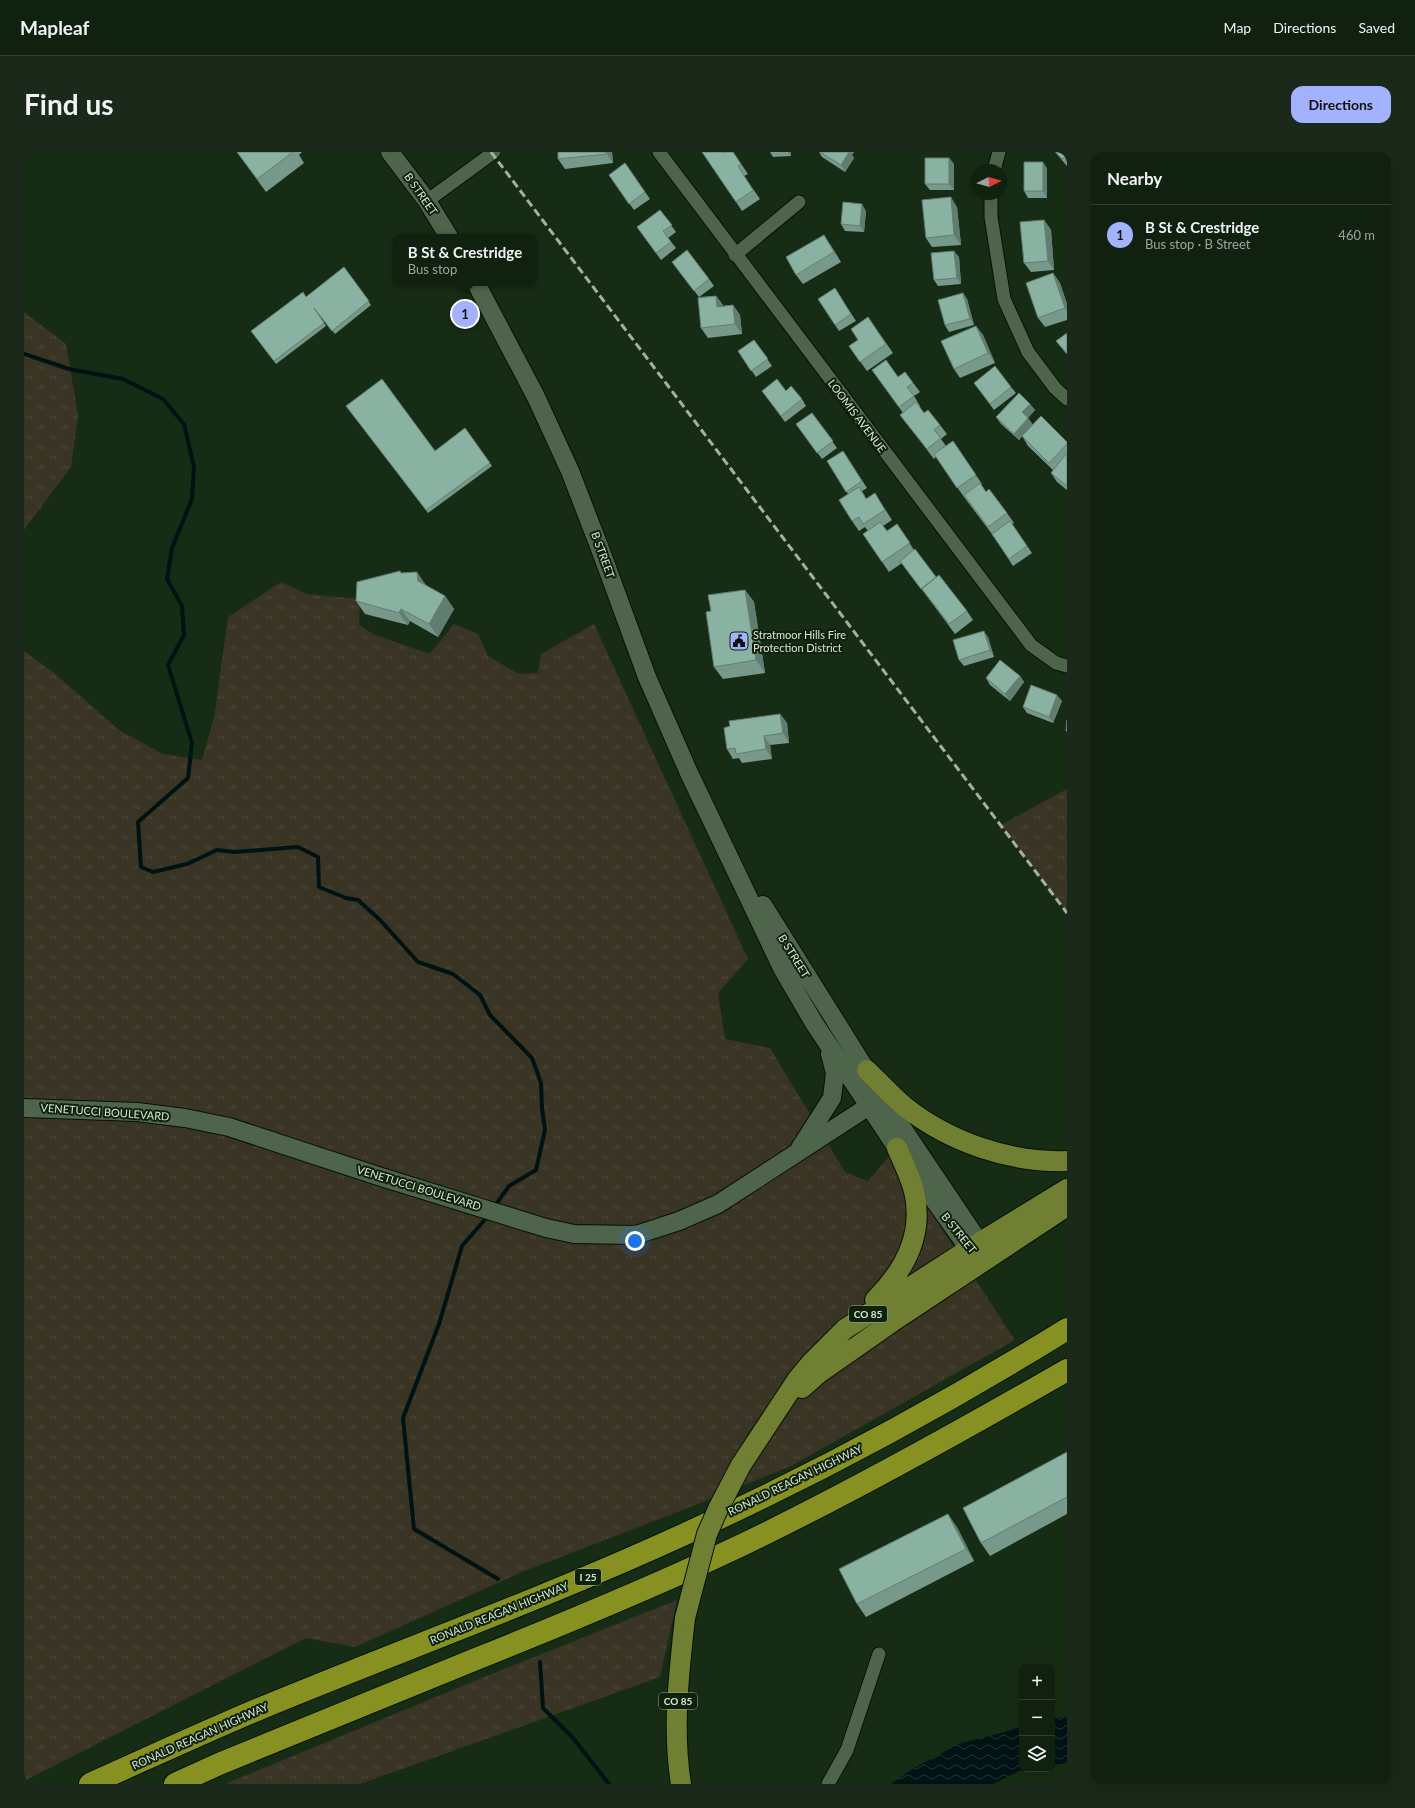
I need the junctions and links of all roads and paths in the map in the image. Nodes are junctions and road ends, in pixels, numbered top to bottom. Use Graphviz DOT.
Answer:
graph roads {
  1 [pos="390,152"];
  2 [pos="494,152"];
  3 [pos="659,152"];
  4 [pos="999,152"];
  5 [pos="996,164"];
  6 [pos="991,200"];
  7 [pos="427,201"];
  8 [pos="799,202"];
  9 [pos="447,234"];
  10 [pos="735,255"];
  11 [pos="478,286"];
  12 [pos="1067,399"];
  13 [pos="1067,666"];
  14 [pos="717,833"];
  15 [pos="827,1042"];
  16 [pos="867,1070"];
  17 [pos="869,1106"];
  18 [pos="24,1108"];
  19 [pos="897,1148"];
  20 [pos="797,1153"];
  21 [pos="1067,1161"];
  22 [pos="1067,1189"];
  23 [pos="1067,1206"];
  24 [pos="977,1250"];
  25 [pos="845,1329"];
  26 [pos="1067,1329"];
  27 [pos="1067,1370"];
  28 [pos="778,1410"];
  29 [pos="879,1654"];
  30 [pos="90,1784"];
  31 [pos="175,1784"];
  32 [pos="681,1784"];
  33 [pos="828,1784"];
  1 -- 7 [label="main road, B STREET"];
  2 -- 7 [label="street"];
  3 -- 10 [label="street, LOOMIS AVENUE"];
  4 -- 5 [label="street"];
  6 -- 12 [label="street"];
  7 -- 9 [label="main road, B STREET"];
  8 -- 10 [label="street"];
  10 -- 13 [label="street, LOOMIS AVENUE"];
  11 -- 14 [label="main road, B STREET"];
  14 -- 15 [label="main road, B STREET"];
  14 -- 16 [label="main road, B STREET"];
  15 -- 17 [label="main road, B STREET"];
  15 -- 20 [label="main road, VENETUCCI BOULEVARD"];
  16 -- 21 [label="main road"];
  16 -- 24 [label="main road, B STREET"];
  17 -- 19 [label="main road, B STREET"];
  17 -- 20 [label="main road, VENETUCCI BOULEVARD"];
  18 -- 20 [label="main road, VENETUCCI BOULEVARD"];
  19 -- 24 [label="main road, B STREET"];
  19 -- 25 [label="main road"];
  22 -- 24 [label="main road, CO 85"];
  23 -- 24 [label="main road, CO 85"];
  24 -- 25 [label="main road, CO 85"];
  24 -- 28 [label="main road, CO 85"];
  25 -- 28 [label="main road, CO 85"];
  26 -- 30 [label="highway, RONALD REAGAN HIGHWAY / I 25"];
  27 -- 31 [label="highway"];
  28 -- 32 [label="main road, CO 85, bridge"];
  29 -- 33 [label="street"];
}
